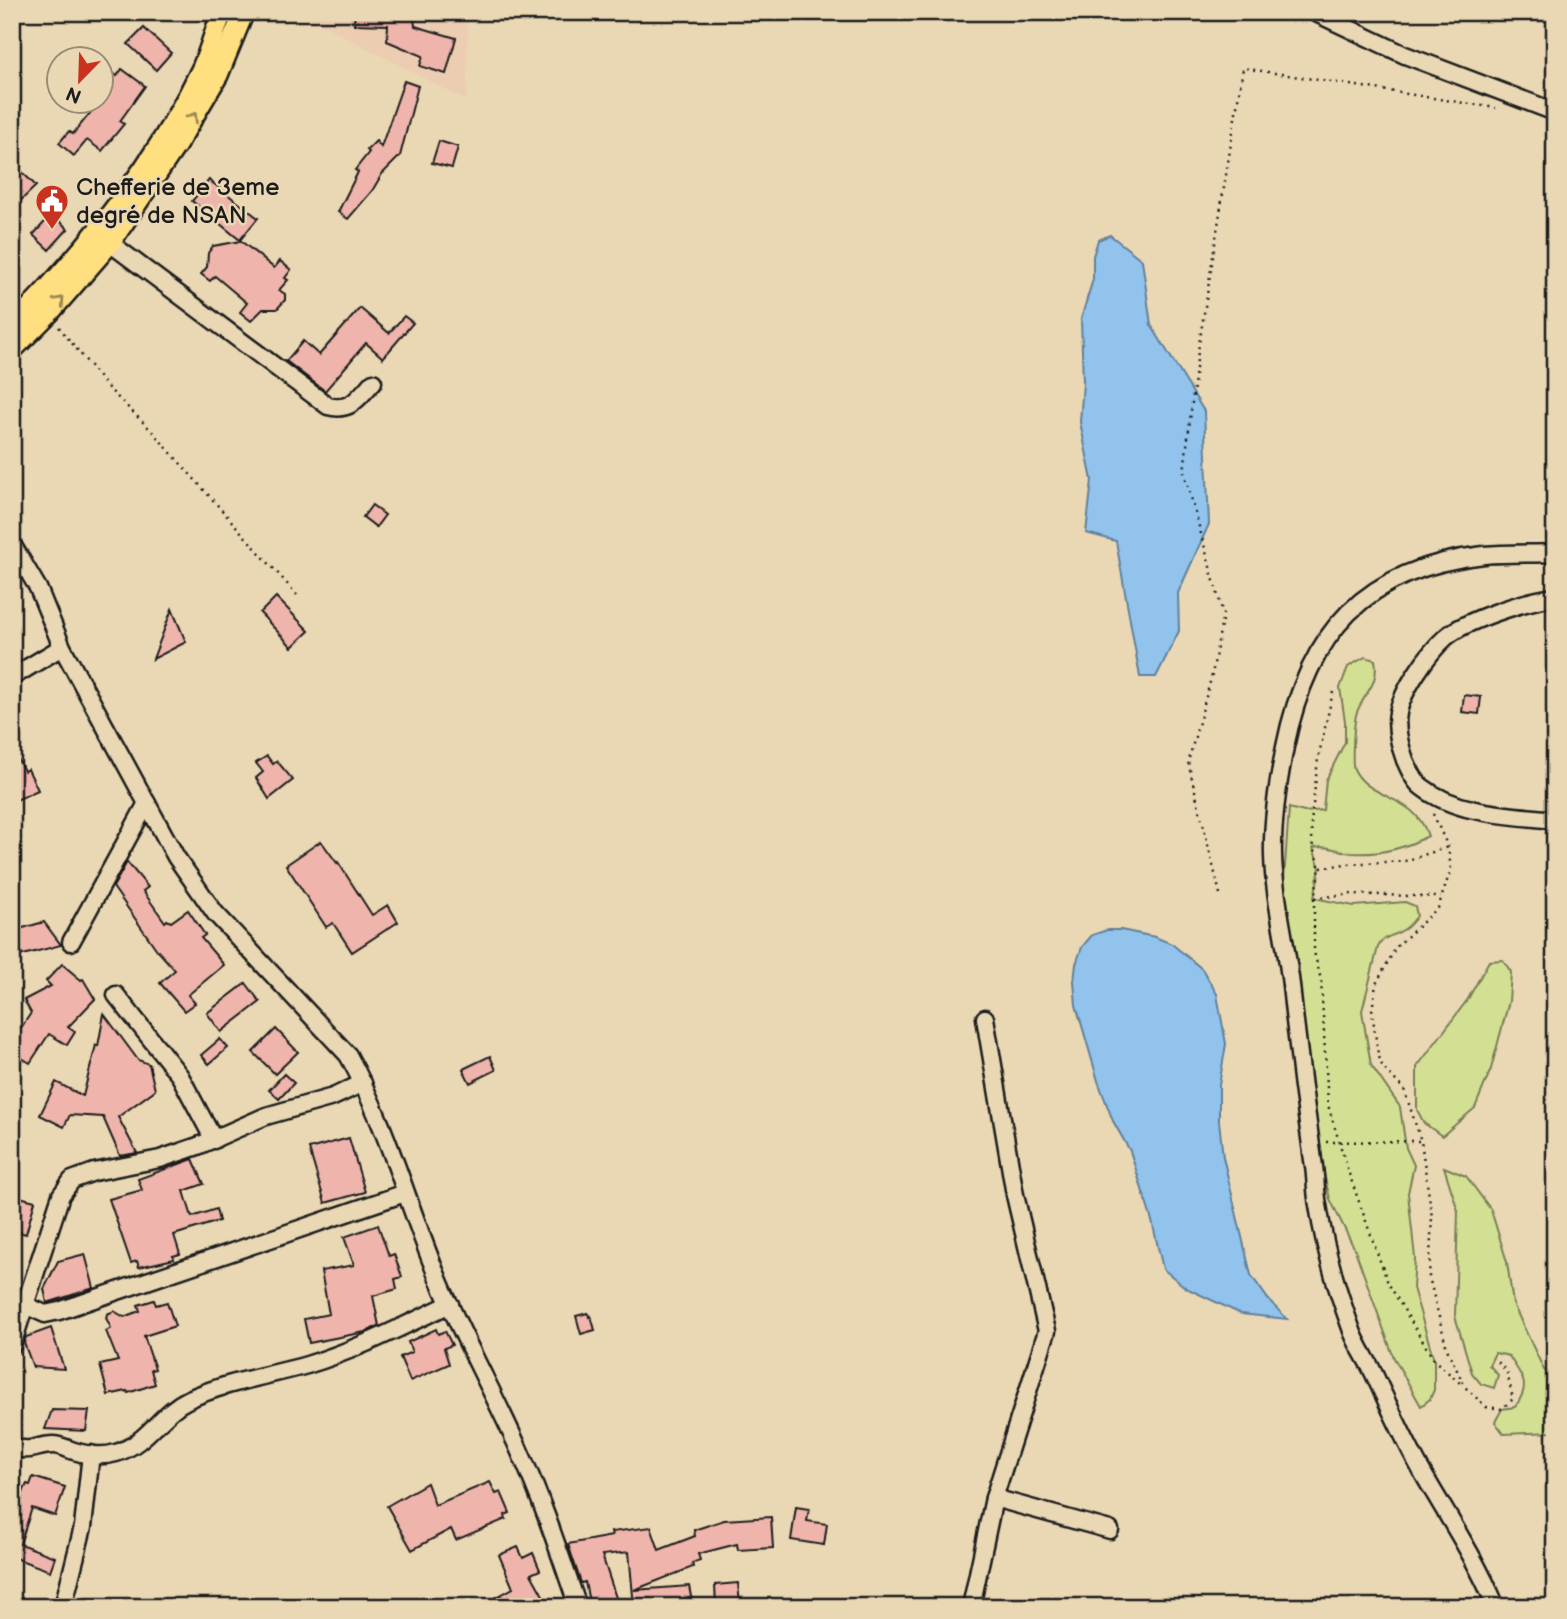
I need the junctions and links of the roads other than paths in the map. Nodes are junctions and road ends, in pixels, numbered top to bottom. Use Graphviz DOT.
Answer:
graph roads {
  1 [pos="222,12"];
  2 [pos="244,12"];
  3 [pos="1314,12"];
  4 [pos="1555,112"];
  5 [pos="110,243"];
  6 [pos="12,326"];
  7 [pos="12,350"];
  8 [pos="373,382"];
  9 [pos="12,544"];
  10 [pos="1555,554"];
  11 [pos="1555,597"];
  12 [pos="62,647"];
  13 [pos="12,677"];
  14 [pos="147,803"];
  15 [pos="1555,820"];
  16 [pos="71,942"];
  17 [pos="116,995"];
  18 [pos="985,1017"];
  19 [pos="363,1083"];
  20 [pos="214,1140"];
  21 [pos="405,1193"];
  22 [pos="450,1304"];
  23 [pos="25,1305"];
  24 [pos="12,1345"];
  25 [pos="12,1446"];
  26 [pos="91,1454"];
  27 [pos="993,1498"];
  28 [pos="1110,1530"];
  29 [pos="63,1607"];
  30 [pos="578,1607"];
  31 [pos="971,1607"];
  32 [pos="1496,1607"];
  1 -- 6 [label="main road"];
  5 -- 2 [label="main road, one-way"];
  3 -- 4 [label="street"];
  7 -- 5 [label="main road, one-way"];
  5 -- 8 [label="street"];
  9 -- 12 [label="street"];
  10 -- 32 [label="street"];
  11 -- 15 [label="street"];
  12 -- 13 [label="street"];
  12 -- 14 [label="street"];
  14 -- 16 [label="street"];
  14 -- 19 [label="street"];
  17 -- 20 [label="street"];
  18 -- 27 [label="street"];
  19 -- 20 [label="street"];
  19 -- 21 [label="street"];
  20 -- 23 [label="street"];
  21 -- 22 [label="street"];
  21 -- 23 [label="street"];
  22 -- 26 [label="street"];
  22 -- 30 [label="street"];
  23 -- 24 [label="street"];
  25 -- 26 [label="street"];
  26 -- 29 [label="street"];
  27 -- 28 [label="street"];
  27 -- 31 [label="street"];
}
